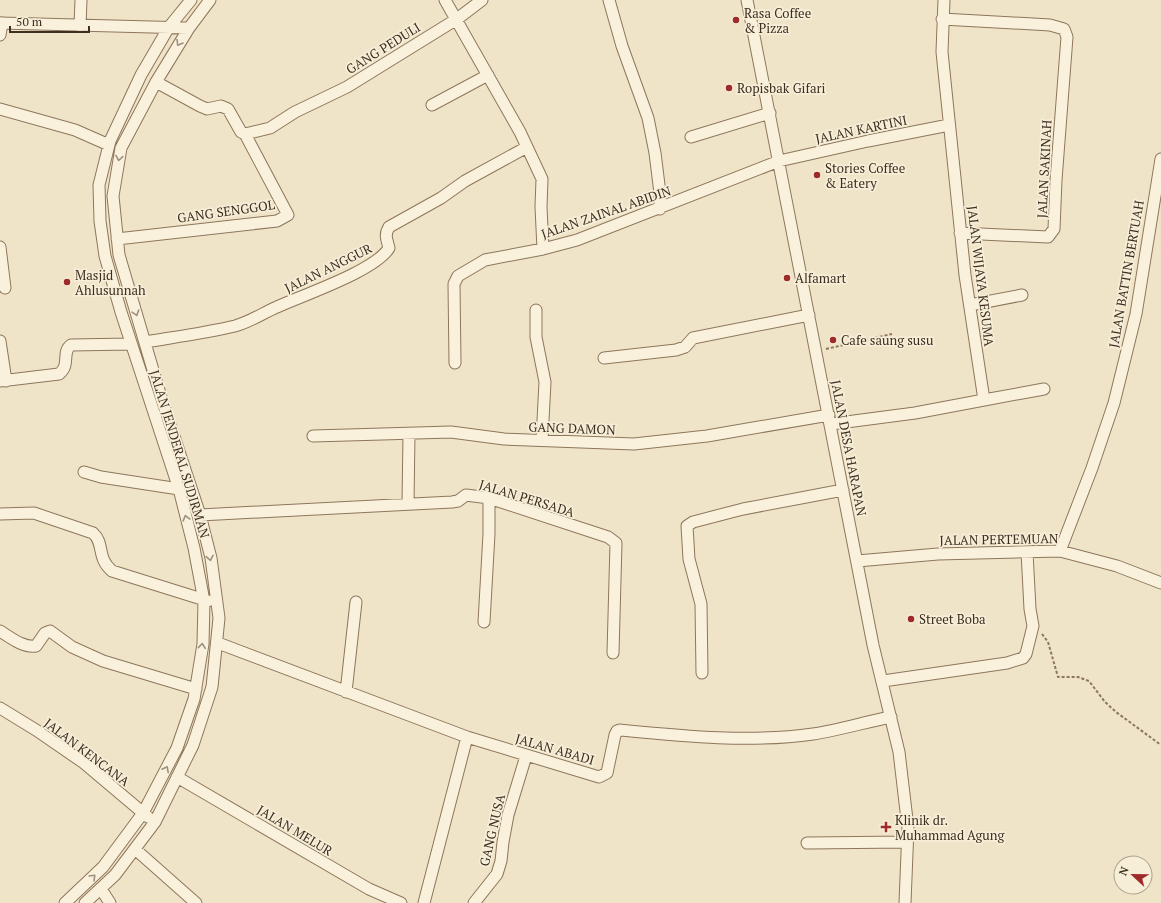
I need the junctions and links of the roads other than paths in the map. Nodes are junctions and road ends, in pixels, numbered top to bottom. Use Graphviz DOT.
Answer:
graph roads {
  1 [pos="81,0"];
  2 [pos="191,0"];
  3 [pos="210,0"];
  4 [pos="445,0"];
  5 [pos="482,0"];
  6 [pos="609,0"];
  7 [pos="747,0"];
  8 [pos="944,0"];
  9 [pos="942,18"];
  10 [pos="457,19"];
  11 [pos="1,23"];
  12 [pos="80,26"];
  13 [pos="169,27"];
  14 [pos="189,28"];
  15 [pos="0,35"];
  16 [pos="488,75"];
  17 [pos="156,82"];
  18 [pos="432,105"];
  19 [pos="0,109"];
  20 [pos="770,113"];
  21 [pos="949,125"];
  22 [pos="245,134"];
  23 [pos="691,137"];
  24 [pos="109,145"];
  25 [pos="528,147"];
  26 [pos="1161,159"];
  27 [pos="779,161"];
  28 [pos="660,209"];
  29 [pos="960,233"];
  30 [pos="117,239"];
  31 [pos="0,247"];
  32 [pos="543,249"];
  33 [pos="5,288"];
  34 [pos="1022,295"];
  35 [pos="970,306"];
  36 [pos="536,310"];
  37 [pos="809,315"];
  38 [pos="0,341"];
  39 [pos="145,342"];
  40 [pos="131,344"];
  41 [pos="604,358"];
  42 [pos="455,363"];
  43 [pos="3,381"];
  44 [pos="1044,389"];
  45 [pos="984,400"];
  46 [pos="830,419"];
  47 [pos="409,434"];
  48 [pos="313,436"];
  49 [pos="542,440"];
  50 [pos="84,472"];
  51 [pos="178,489"];
  52 [pos="843,490"];
  53 [pos="489,498"];
  54 [pos="408,504"];
  55 [pos="0,514"];
  56 [pos="200,515"];
  57 [pos="1060,551"];
  58 [pos="1026,552"];
  59 [pos="857,561"];
  60 [pos="1161,583"];
  61 [pos="204,601"];
  62 [pos="356,602"];
  63 [pos="218,603"];
  64 [pos="484,622"];
  65 [pos="0,631"];
  66 [pos="218,643"];
  67 [pos="613,653"];
  68 [pos="702,673"];
  69 [pos="883,681"];
  70 [pos="196,689"];
  71 [pos="346,692"];
  72 [pos="0,708"];
  73 [pos="891,717"];
  74 [pos="467,737"];
  75 [pos="526,756"];
  76 [pos="177,777"];
  77 [pos="143,813"];
  78 [pos="155,822"];
  79 [pos="906,842"];
  80 [pos="807,843"];
  81 [pos="135,849"];
  82 [pos="101,889"];
  83 [pos="65,903"];
  84 [pos="86,903"];
  85 [pos="110,903"];
  86 [pos="196,903"];
  87 [pos="401,903"];
  88 [pos="424,903"];
  89 [pos="474,903"];
  90 [pos="905,903"];
  1 -- 12 [label="street"];
  2 -- 13 [label="street, JALAN JENDERAL SUDIRMAN"];
  3 -- 14 [label="street, JALAN JENDERAL SUDIRMAN"];
  4 -- 10 [label="street"];
  5 -- 10 [label="street, GANG PEDULI"];
  6 -- 28 [label="street"];
  7 -- 20 [label="street, JALAN DESA HARAPAN"];
  8 -- 9 [label="street, JALAN WIJAYA KESUMA"];
  9 -- 21 [label="street, JALAN WIJAYA KESUMA"];
  9 -- 29 [label="street, JALAN SAKINAH"];
  10 -- 16 [label="street"];
  10 -- 22 [label="street, GANG PEDULI"];
  11 -- 12 [label="street"];
  11 -- 15 [label="street"];
  12 -- 13 [label="street"];
  13 -- 14 [label="street"];
  13 -- 24 [label="street, JALAN JENDERAL SUDIRMAN"];
  14 -- 17 [label="street, JALAN JENDERAL SUDIRMAN, one-way"];
  16 -- 18 [label="street"];
  16 -- 25 [label="street"];
  17 -- 22 [label="street"];
  17 -- 30 [label="street, JALAN JENDERAL SUDIRMAN, one-way"];
  19 -- 24 [label="street"];
  20 -- 23 [label="street"];
  20 -- 27 [label="street, JALAN DESA HARAPAN"];
  21 -- 27 [label="street, JALAN KARTINI"];
  21 -- 29 [label="street, JALAN WIJAYA KESUMA"];
  22 -- 30 [label="street, GANG SENGGOL"];
  24 -- 40 [label="street, JALAN JENDERAL SUDIRMAN"];
  25 -- 32 [label="street"];
  25 -- 39 [label="street, JALAN ANGGUR"];
  26 -- 57 [label="street, JALAN BATTIN BERTUAH"];
  27 -- 28 [label="street, JALAN ZAINAL ABIDIN"];
  27 -- 37 [label="street, JALAN DESA HARAPAN"];
  28 -- 32 [label="street, JALAN ZAINAL ABIDIN"];
  29 -- 35 [label="street, JALAN WIJAYA KESUMA"];
  30 -- 39 [label="street, JALAN JENDERAL SUDIRMAN, one-way"];
  31 -- 33 [label="street"];
  32 -- 42 [label="street, JALAN ZAINAL ABIDIN"];
  34 -- 35 [label="street"];
  35 -- 45 [label="street, JALAN WIJAYA KESUMA"];
  36 -- 49 [label="street"];
  37 -- 41 [label="street"];
  37 -- 46 [label="street, JALAN DESA HARAPAN"];
  38 -- 43 [label="street"];
  39 -- 56 [label="street, JALAN JENDERAL SUDIRMAN"];
  40 -- 43 [label="street"];
  40 -- 51 [label="street, JALAN JENDERAL SUDIRMAN"];
  44 -- 45 [label="street"];
  45 -- 46 [label="street"];
  46 -- 49 [label="street, GANG DAMON"];
  46 -- 52 [label="street, JALAN DESA HARAPAN"];
  47 -- 48 [label="street, GANG DAMON"];
  47 -- 49 [label="street, GANG DAMON"];
  47 -- 54 [label="street"];
  50 -- 51 [label="street"];
  61 -- 51 [label="street, JALAN JENDERAL SUDIRMAN, one-way"];
  52 -- 59 [label="street, JALAN DESA HARAPAN"];
  52 -- 68 [label="street"];
  53 -- 54 [label="street, JALAN PERSADA"];
  53 -- 64 [label="street"];
  53 -- 67 [label="street, JALAN PERSADA"];
  54 -- 56 [label="street, JALAN PERSADA"];
  55 -- 61 [label="street"];
  56 -- 63 [label="street, JALAN JENDERAL SUDIRMAN, one-way"];
  57 -- 58 [label="street, JALAN PERTEMUAN"];
  57 -- 60 [label="street, JALAN PERTEMUAN"];
  58 -- 59 [label="street, JALAN PERTEMUAN"];
  58 -- 69 [label="street"];
  59 -- 69 [label="street, JALAN DESA HARAPAN"];
  61 -- 63 [label="street"];
  70 -- 61 [label="street, JALAN JENDERAL SUDIRMAN, one-way"];
  62 -- 71 [label="street"];
  63 -- 66 [label="street, JALAN JENDERAL SUDIRMAN"];
  65 -- 70 [label="street"];
  66 -- 71 [label="street, JALAN ABADI"];
  66 -- 76 [label="street, JALAN JENDERAL SUDIRMAN"];
  69 -- 73 [label="street, JALAN DESA HARAPAN"];
  77 -- 70 [label="street, JALAN JENDERAL SUDIRMAN, one-way"];
  71 -- 74 [label="street, JALAN ABADI"];
  72 -- 77 [label="street, JALAN KENCANA"];
  73 -- 75 [label="street, JALAN ABADI"];
  73 -- 79 [label="street, JALAN DESA HARAPAN"];
  74 -- 75 [label="street, JALAN ABADI"];
  74 -- 88 [label="street"];
  75 -- 89 [label="street, GANG NUSA"];
  76 -- 78 [label="street, JALAN JENDERAL SUDIRMAN"];
  76 -- 87 [label="street, JALAN MELUR"];
  77 -- 78 [label="street, JALAN KENCANA"];
  83 -- 77 [label="street, JALAN JENDERAL SUDIRMAN, one-way"];
  78 -- 81 [label="street, JALAN JENDERAL SUDIRMAN"];
  79 -- 80 [label="street"];
  79 -- 90 [label="street, JALAN DESA HARAPAN"];
  81 -- 82 [label="street, JALAN JENDERAL SUDIRMAN"];
  81 -- 86 [label="street"];
  82 -- 84 [label="street, JALAN JENDERAL SUDIRMAN"];
  82 -- 85 [label="street"];
}
